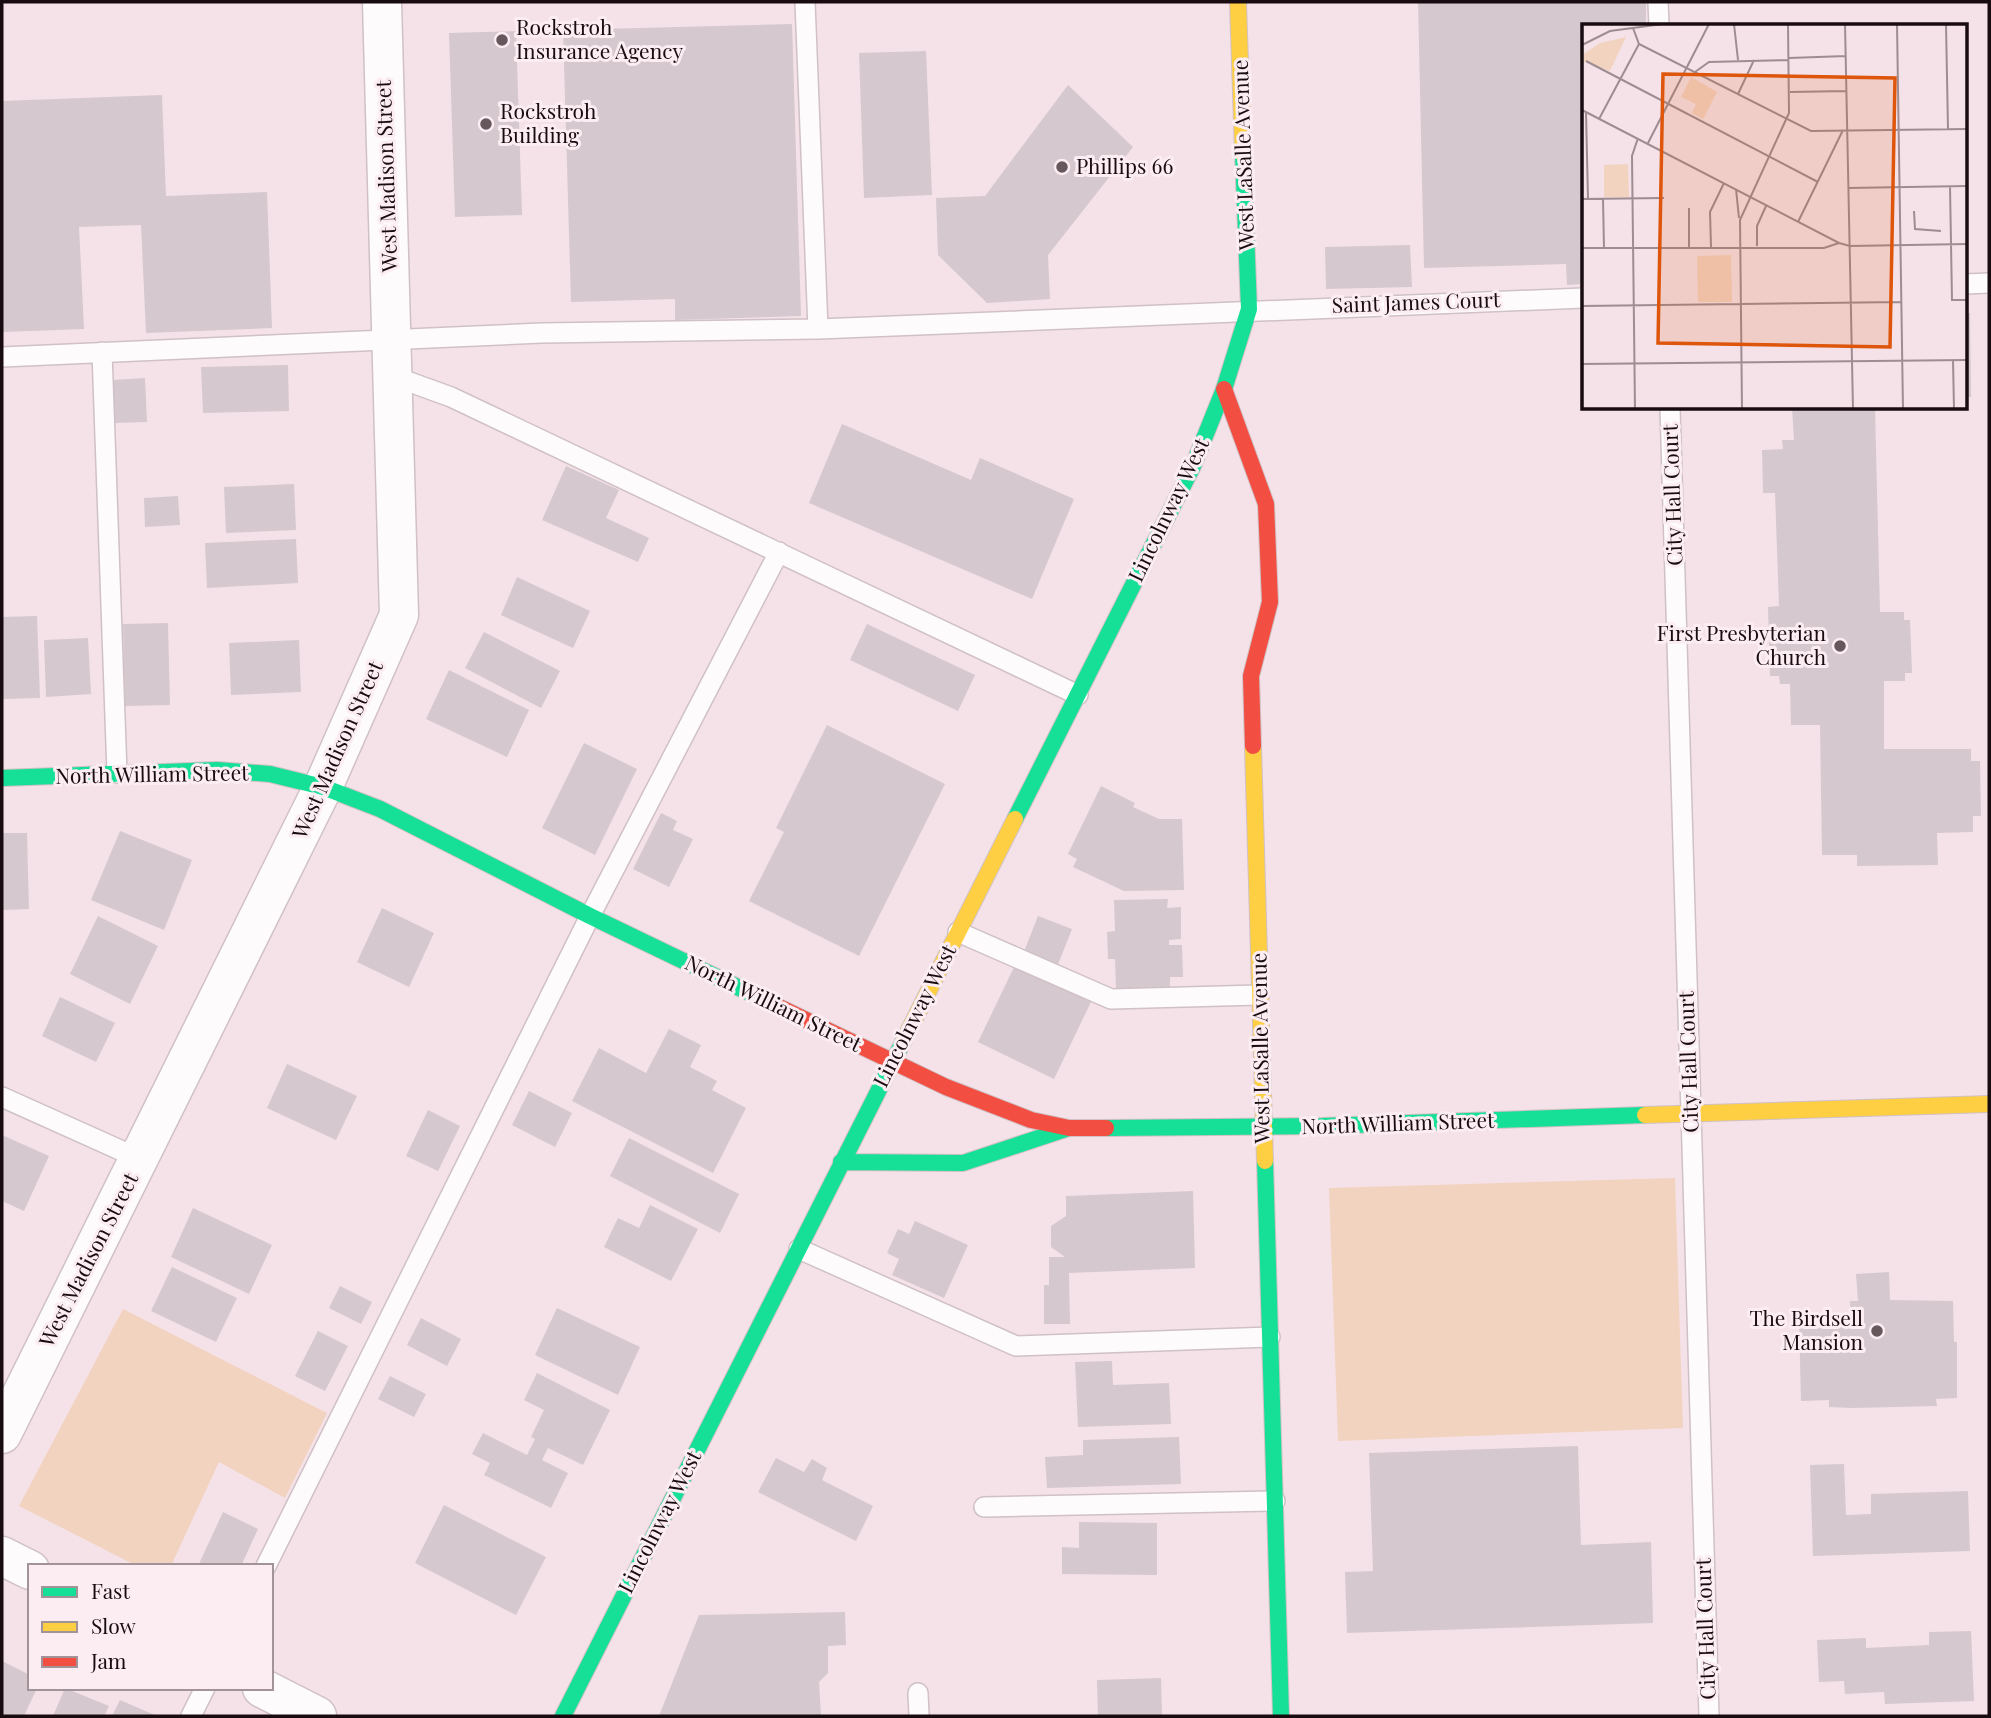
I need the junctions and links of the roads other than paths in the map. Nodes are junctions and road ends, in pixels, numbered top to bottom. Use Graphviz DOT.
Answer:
graph roads {
  1 [pos="382,2"];
  2 [pos="805,2"];
  3 [pos="1238,2"];
  4 [pos="1658,2"];
  5 [pos="1659,24"];
  6 [pos="1989,283"];
  7 [pos="1966,284"];
  8 [pos="1582,298"];
  9 [pos="1249,309"];
  10 [pos="818,329"];
  11 [pos="102,352"];
  12 [pos="2,357"];
  13 [pos="392,359"];
  14 [pos="1224,390"];
  15 [pos="1670,410"];
  16 [pos="779,552"];
  17 [pos="1078,695"];
  18 [pos="117,773"];
  19 [pos="2,778"];
  20 [pos="323,787"];
  21 [pos="590,916"];
  22 [pos="958,932"];
  23 [pos="1259,995"];
  24 [pos="892,1062"];
  25 [pos="2,1097"];
  26 [pos="1989,1104"];
  27 [pos="1691,1115"];
  28 [pos="1069,1128"];
  29 [pos="1262,1128"];
  30 [pos="140,1159"];
  31 [pos="841,1162"];
  32 [pos="799,1249"];
  33 [pos="1270,1337"];
  34 [pos="2,1434"];
  35 [pos="1275,1501"];
  36 [pos="984,1507"];
  37 [pos="2,1556"];
  38 [pos="267,1564"];
  39 [pos="28,1569"];
  40 [pos="204,1690"];
  41 [pos="266,1690"];
  42 [pos="918,1693"];
  43 [pos="191,1716"];
  44 [pos="317,1716"];
  45 [pos="563,1716"];
  46 [pos="919,1716"];
  47 [pos="1280,1716"];
  48 [pos="1709,1716"];
  1 -- 13 [label="street, West Madison Street"];
  2 -- 10 [label="lane"];
  3 -- 9 [label="main road, West LaSalle Avenue"];
  4 -- 5 [label="lane"];
  6 -- 7 [label="lane"];
  8 -- 9 [label="lane, Saint James Court"];
  9 -- 10 [label="lane, Saint James Court"];
  9 -- 14 [label="main road, Lincolnway West"];
  10 -- 13 [label="lane, Saint James Court"];
  11 -- 12 [label="lane, Saint James Court"];
  11 -- 13 [label="lane, Saint James Court"];
  11 -- 18 [label="lane"];
  13 -- 16 [label="lane"];
  13 -- 20 [label="street, West Madison Street"];
  14 -- 17 [label="main road, Lincolnway West"];
  14 -- 23 [label="main road, West LaSalle Avenue"];
  15 -- 27 [label="lane, City Hall Court"];
  16 -- 17 [label="lane"];
  16 -- 21 [label="lane"];
  17 -- 22 [label="main road, Lincolnway West"];
  18 -- 19 [label="main road, North William Street"];
  18 -- 20 [label="main road, North William Street"];
  20 -- 21 [label="main road, North William Street"];
  20 -- 30 [label="street, West Madison Street"];
  21 -- 24 [label="main road, North William Street"];
  21 -- 38 [label="lane"];
  22 -- 23 [label="lane"];
  22 -- 24 [label="main road, Lincolnway West"];
  23 -- 29 [label="main road, West LaSalle Avenue"];
  24 -- 28 [label="main road, North William Street"];
  24 -- 31 [label="main road, Lincolnway West"];
  25 -- 30 [label="lane"];
  26 -- 27 [label="main road, North William Street"];
  27 -- 29 [label="main road, North William Street"];
  27 -- 48 [label="lane, City Hall Court"];
  28 -- 29 [label="main road, North William Street"];
  28 -- 31 [label="main road"];
  29 -- 33 [label="main road, West LaSalle Avenue"];
  30 -- 34 [label="street, West Madison Street"];
  31 -- 32 [label="main road, Lincolnway West"];
  32 -- 33 [label="lane"];
  32 -- 45 [label="main road, Lincolnway West"];
  33 -- 35 [label="main road, West LaSalle Avenue"];
  35 -- 36 [label="lane"];
  35 -- 47 [label="main road, West LaSalle Avenue"];
  37 -- 39 [label="street"];
  40 -- 43 [label="lane"];
  41 -- 44 [label="street"];
  42 -- 46 [label="lane"];
}
